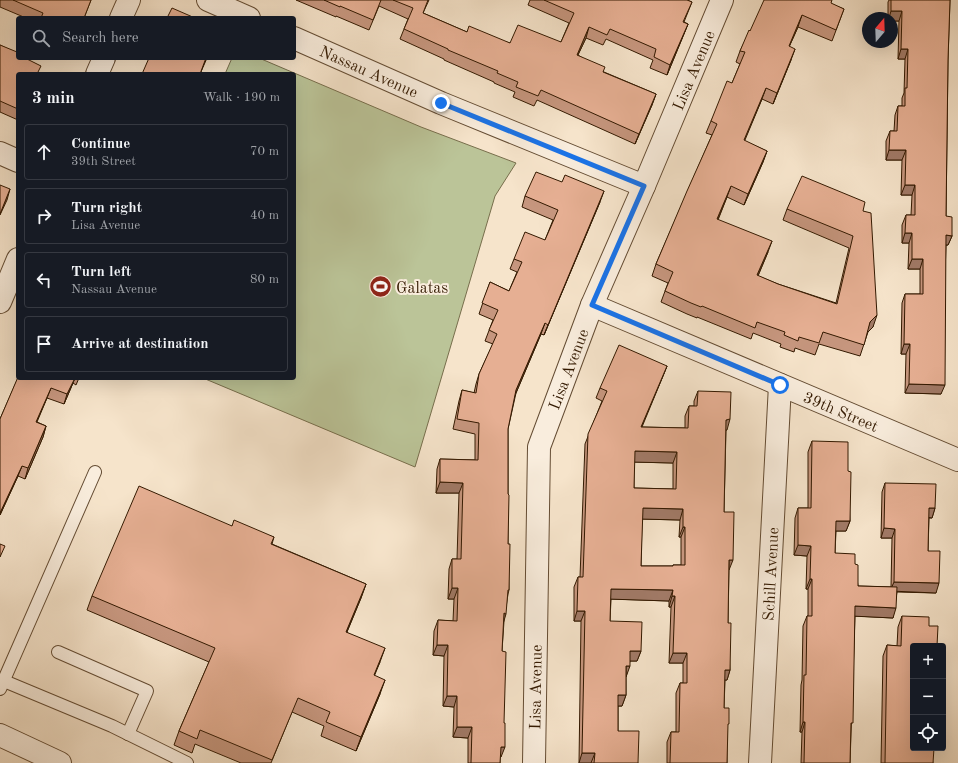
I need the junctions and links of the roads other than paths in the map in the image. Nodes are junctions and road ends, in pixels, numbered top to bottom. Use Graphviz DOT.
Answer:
graph roads {
  1 [pos="129,0"];
  2 [pos="208,0"];
  3 [pos="722,0"];
  4 [pos="122,16"];
  5 [pos="244,16"];
  6 [pos="296,39"];
  7 [pos="103,60"];
  8 [pos="98,72"];
  9 [pos="0,153"];
  10 [pos="16,159"];
  11 [pos="644,186"];
  12 [pos="16,264"];
  13 [pos="0,302"];
  14 [pos="592,305"];
  15 [pos="780,385"];
  16 [pos="958,460"];
  17 [pos="95,472"];
  18 [pos="58,652"];
  19 [pos="2,685"];
  20 [pos="128,734"];
  21 [pos="0,735"];
  22 [pos="55,762"];
  23 [pos="187,763"];
  24 [pos="534,763"];
  25 [pos="760,763"];
  1 -- 4 [label="street"];
  2 -- 5 [label="street"];
  3 -- 11 [label="street, Lisa Avenue"];
  6 -- 11 [label="street, Nassau Avenue"];
  7 -- 8 [label="street"];
  9 -- 10 [label="street"];
  11 -- 14 [label="street, Lisa Avenue"];
  12 -- 13 [label="street"];
  14 -- 15 [label="street, 39th Street"];
  14 -- 24 [label="street, Lisa Avenue"];
  15 -- 16 [label="street, 39th Street"];
  15 -- 25 [label="street, Schill Avenue"];
  17 -- 19 [label="lane"];
  18 -- 20 [label="lane"];
  19 -- 20 [label="lane"];
  20 -- 23 [label="lane"];
  21 -- 22 [label="street"];
}
